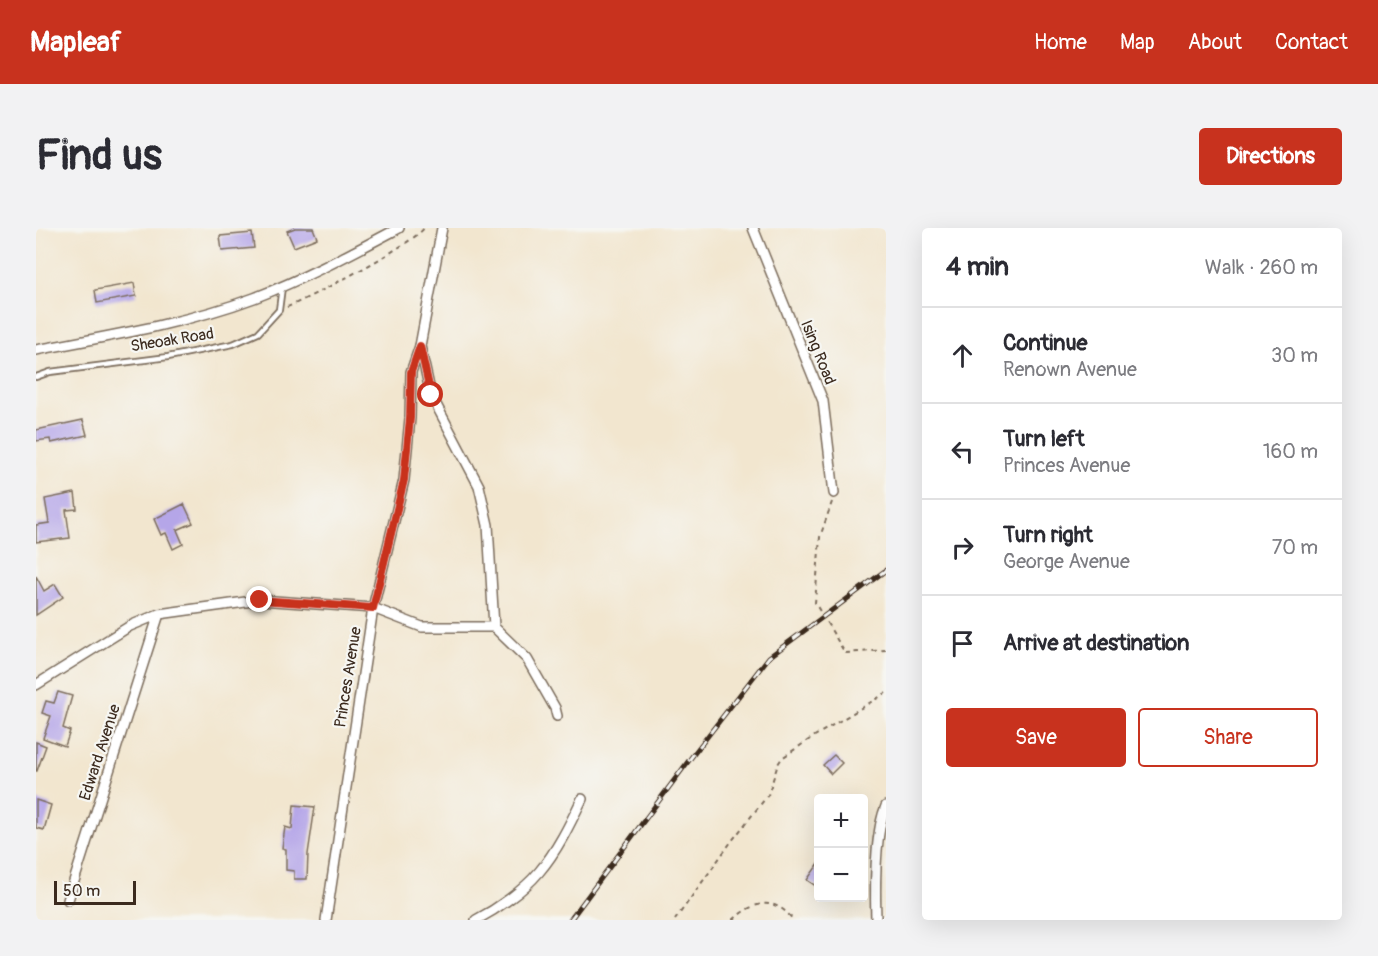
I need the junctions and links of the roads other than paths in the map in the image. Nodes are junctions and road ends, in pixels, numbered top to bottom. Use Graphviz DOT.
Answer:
graph roads {
  1 [pos="399,228"];
  2 [pos="442,228"];
  3 [pos="753,228"];
  4 [pos="282,287"];
  5 [pos="420,346"];
  6 [pos="36,350"];
  7 [pos="36,377"];
  8 [pos="834,493"];
  9 [pos="373,608"];
  10 [pos="159,614"];
  11 [pos="494,627"];
  12 [pos="36,685"];
  13 [pos="557,716"];
  14 [pos="582,799"];
  15 [pos="886,806"];
  16 [pos="68,900"];
  17 [pos="326,920"];
  18 [pos="476,920"];
  19 [pos="876,920"];
  1 -- 4 [label="street, Sheoak Road"];
  2 -- 5 [label="street, Princes Avenue"];
  3 -- 8 [label="street, Ising Road"];
  4 -- 6 [label="street, Sheoak Road"];
  4 -- 7 [label="lane, Sheoak Road"];
  5 -- 9 [label="street, Princes Avenue"];
  5 -- 11 [label="street"];
  9 -- 10 [label="street"];
  9 -- 11 [label="street"];
  9 -- 17 [label="street, Princes Avenue"];
  10 -- 12 [label="street"];
  10 -- 16 [label="street, Edward Avenue"];
  11 -- 13 [label="street"];
  14 -- 18 [label="street"];
  15 -- 19 [label="street"];
}
